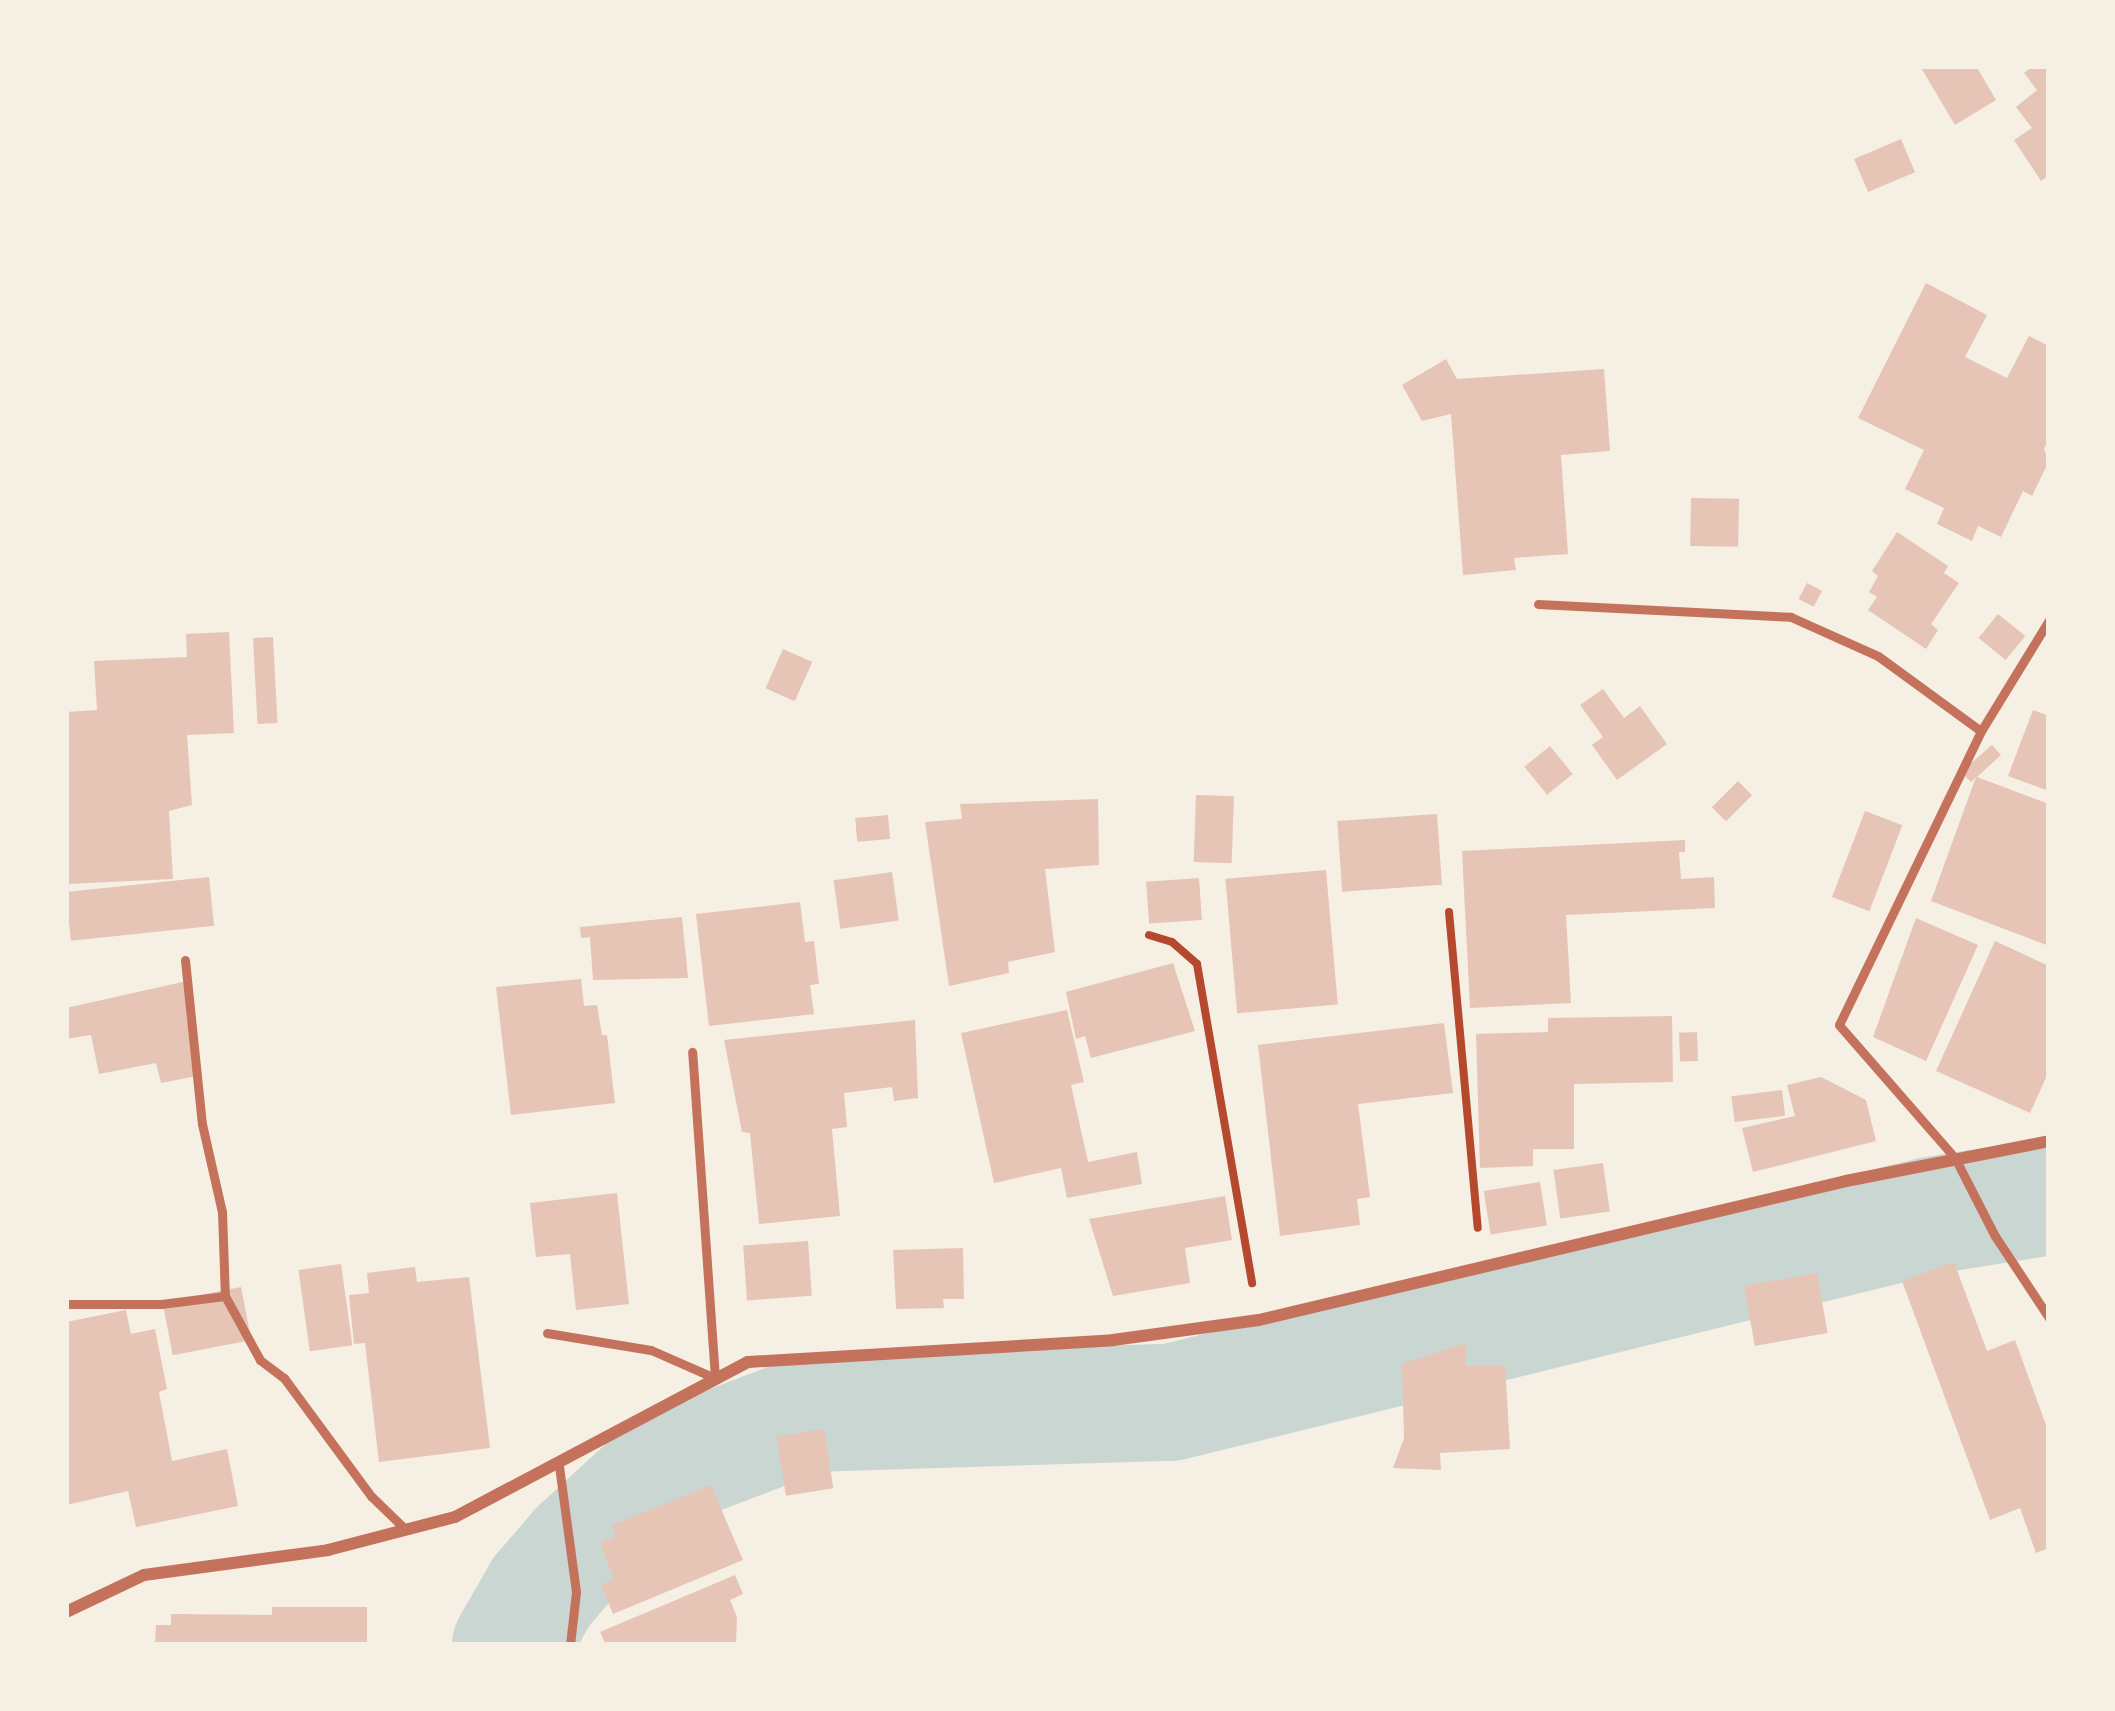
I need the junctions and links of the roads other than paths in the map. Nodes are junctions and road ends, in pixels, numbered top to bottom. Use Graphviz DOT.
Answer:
graph roads {
  1 [pos="1538,604"];
  2 [pos="2049,620"];
  3 [pos="1981,731"];
  4 [pos="185,960"];
  5 [pos="692,1052"];
  6 [pos="2049,1141"];
  7 [pos="1959,1164"];
  8 [pos="225,1296"];
  9 [pos="66,1304"];
  10 [pos="2049,1318"];
  11 [pos="547,1334"];
  12 [pos="715,1378"];
  13 [pos="559,1466"];
  14 [pos="405,1529"];
  15 [pos="66,1612"];
  16 [pos="570,1645"];
  1 -- 3 [label="lane"];
  2 -- 3 [label="lane"];
  3 -- 7 [label="lane"];
  4 -- 8 [label="lane"];
  5 -- 12 [label="lane"];
  6 -- 7 [label="street"];
  7 -- 10 [label="lane"];
  7 -- 12 [label="street"];
  8 -- 9 [label="lane"];
  8 -- 14 [label="lane"];
  11 -- 12 [label="lane"];
  12 -- 13 [label="street"];
  13 -- 14 [label="street"];
  13 -- 16 [label="lane"];
  14 -- 15 [label="street"];
}
